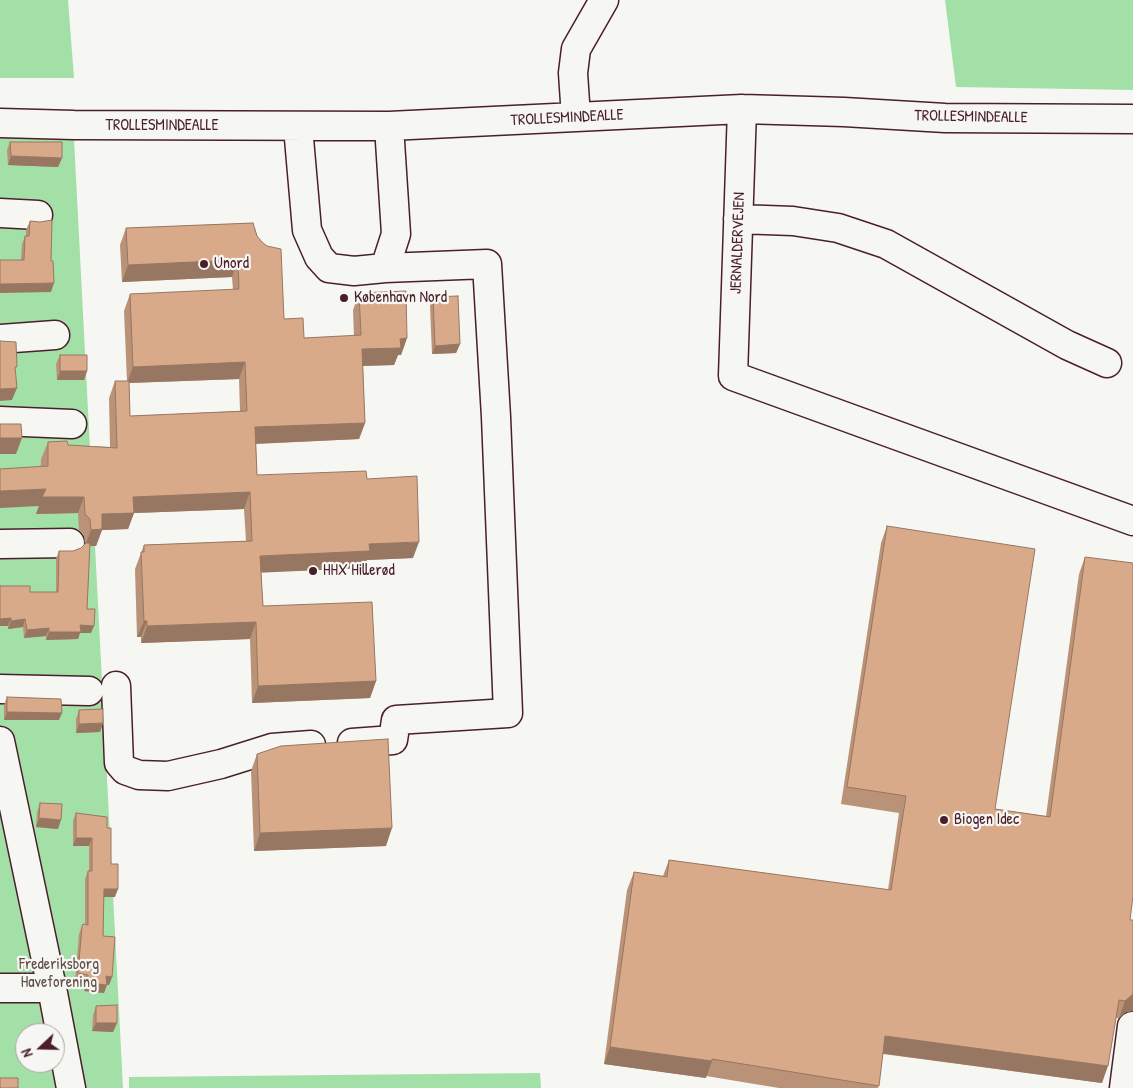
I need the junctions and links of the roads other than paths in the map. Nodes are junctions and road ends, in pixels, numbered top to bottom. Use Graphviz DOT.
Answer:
graph roads {
  1 [pos="602,1"];
  2 [pos="742,109"];
  3 [pos="576,117"];
  4 [pos="1133,119"];
  5 [pos="0,123"];
  6 [pos="389,126"];
  7 [pos="298,127"];
  8 [pos="0,213"];
  9 [pos="38,214"];
  10 [pos="738,219"];
  11 [pos="385,268"];
  12 [pos="56,335"];
  13 [pos="0,339"];
  14 [pos="1107,363"];
  15 [pos="0,421"];
  16 [pos="72,424"];
  17 [pos="1133,521"];
  18 [pos="70,543"];
  19 [pos="0,544"];
  20 [pos="116,686"];
  21 [pos="0,690"];
  22 [pos="89,691"];
  23 [pos="0,741"];
  24 [pos="0,988"];
  25 [pos="52,988"];
  26 [pos="1132,1026"];
  27 [pos="71,1088"];
  28 [pos="1124,1088"];
  1 -- 3 [label="street"];
  2 -- 3 [label="street, TROLLESMINDEALLE"];
  2 -- 4 [label="street, TROLLESMINDEALLE"];
  2 -- 10 [label="street, JERNALDERVEJEN"];
  3 -- 6 [label="street, TROLLESMINDEALLE"];
  5 -- 7 [label="street, TROLLESMINDEALLE"];
  6 -- 7 [label="street, TROLLESMINDEALLE"];
  6 -- 11 [label="street"];
  7 -- 11 [label="street"];
  8 -- 9 [label="street"];
  10 -- 14 [label="street"];
  10 -- 17 [label="street, JERNALDERVEJEN"];
  11 -- 20 [label="street"];
  12 -- 13 [label="street"];
  15 -- 16 [label="street"];
  18 -- 19 [label="street"];
  21 -- 22 [label="street"];
  23 -- 25 [label="street"];
  24 -- 25 [label="street"];
  25 -- 27 [label="street"];
  26 -- 28 [label="street"];
}
